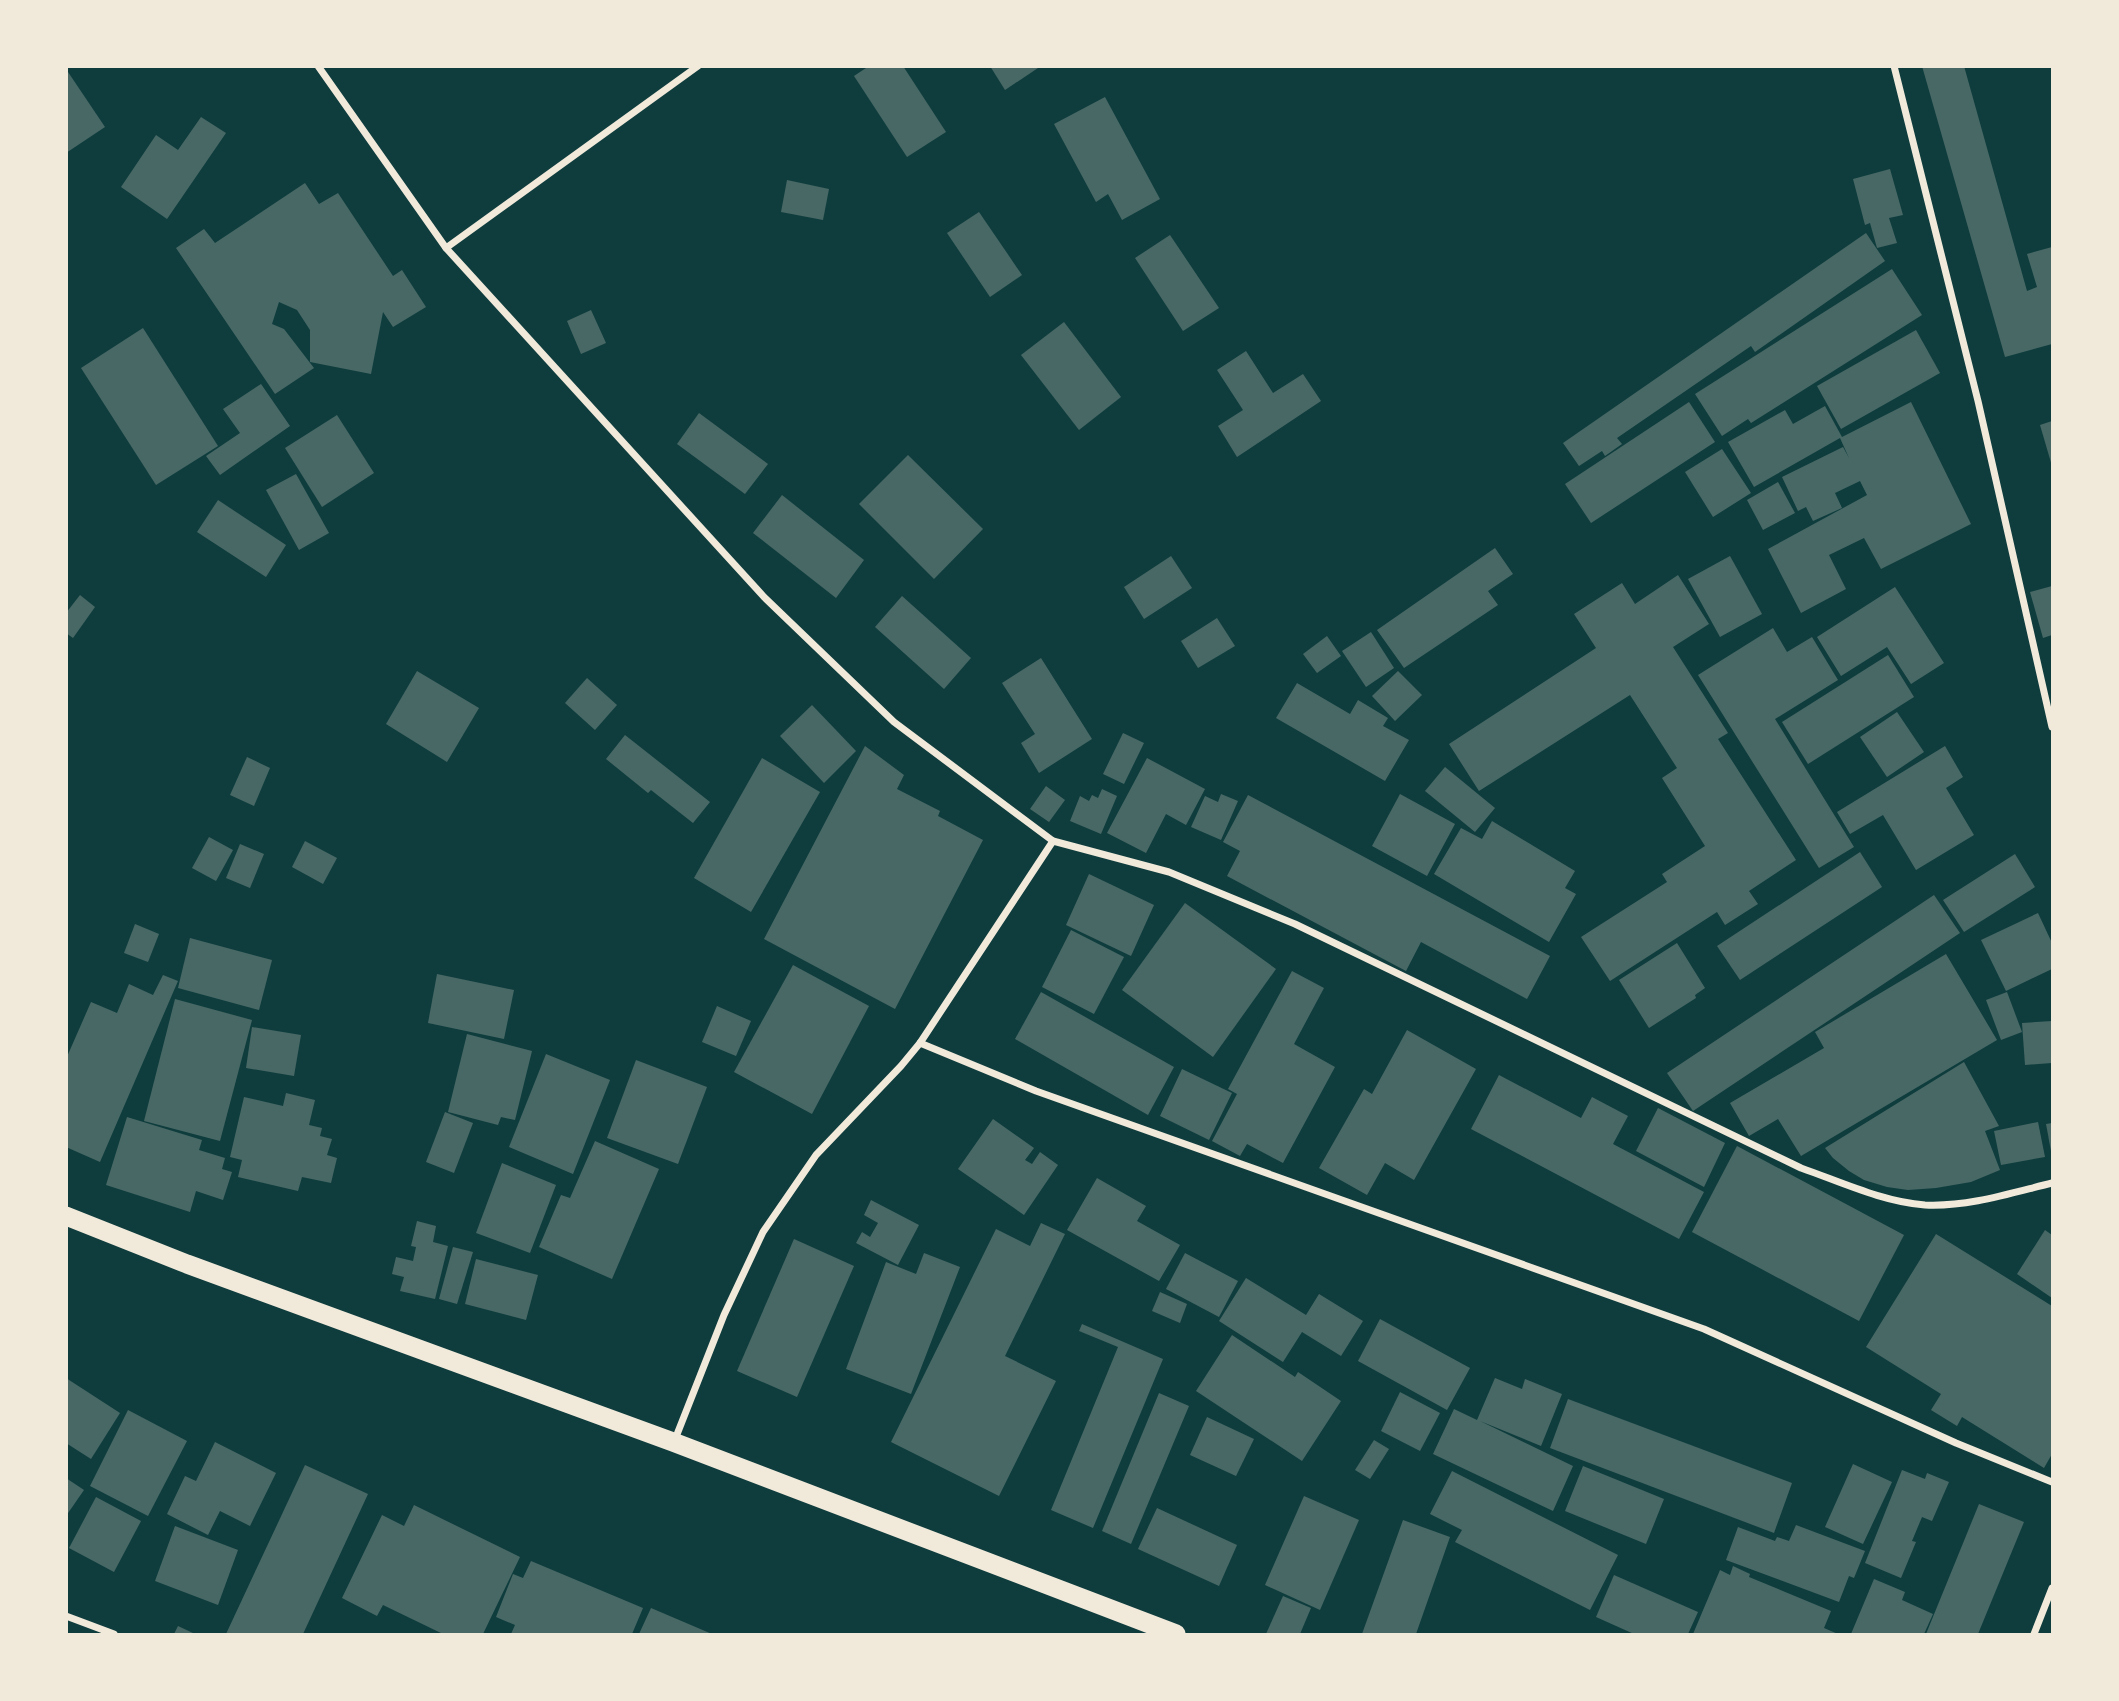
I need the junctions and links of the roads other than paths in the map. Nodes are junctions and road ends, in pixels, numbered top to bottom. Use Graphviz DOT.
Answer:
graph roads {
  1 [pos="318,66"];
  2 [pos="698,66"];
  3 [pos="1894,66"];
  4 [pos="446,248"];
  5 [pos="2053,727"];
  6 [pos="1053,841"];
  7 [pos="920,1042"];
  8 [pos="2053,1183"];
  9 [pos="66,1216"];
  10 [pos="674,1442"];
  11 [pos="2053,1482"];
  12 [pos="2053,1588"];
  13 [pos="66,1616"];
  14 [pos="114,1634"];
  15 [pos="1176,1634"];
  16 [pos="2034,1634"];
  1 -- 4 [label="street"];
  2 -- 4 [label="street"];
  3 -- 5 [label="street"];
  4 -- 6 [label="street"];
  6 -- 7 [label="street"];
  6 -- 8 [label="street"];
  7 -- 10 [label="street"];
  7 -- 11 [label="street"];
  9 -- 10 [label="highway"];
  10 -- 15 [label="highway"];
  12 -- 16 [label="street"];
  13 -- 14 [label="street"];
}
